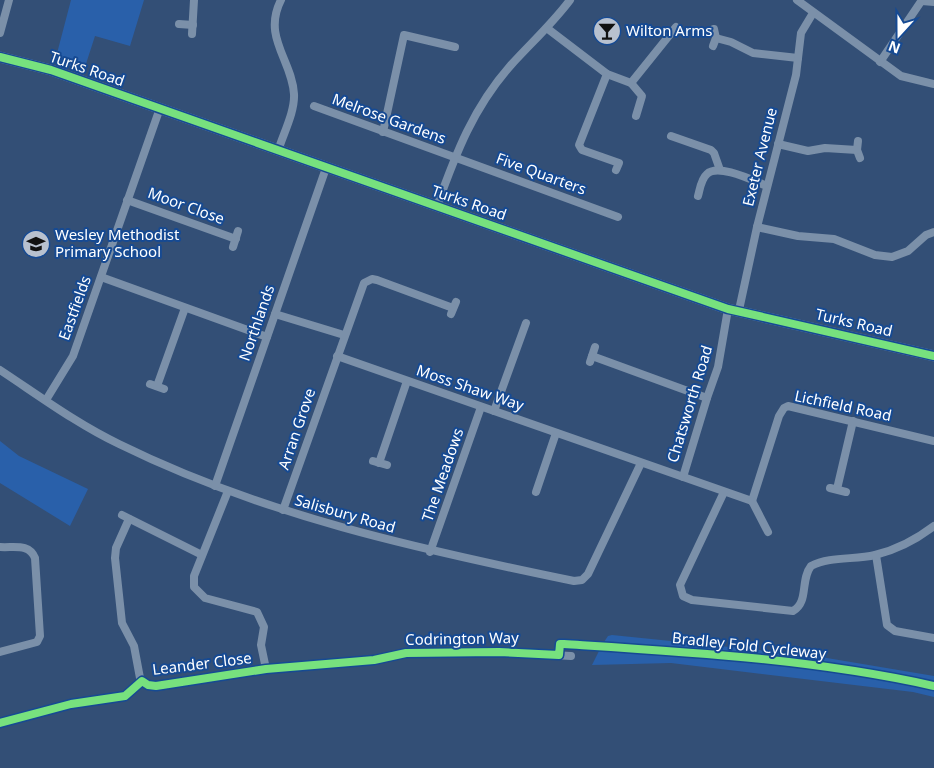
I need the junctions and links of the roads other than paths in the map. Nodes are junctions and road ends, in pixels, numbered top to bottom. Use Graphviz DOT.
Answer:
graph roads {
  1 [pos="9,0"];
  2 [pos="194,0"];
  3 [pos="281,0"];
  4 [pos="570,0"];
  5 [pos="797,0"];
  6 [pos="922,1"];
  7 [pos="934,2"];
  8 [pos="813,13"];
  9 [pos="2,19"];
  10 [pos="179,24"];
  11 [pos="193,25"];
  12 [pos="676,27"];
  13 [pos="548,29"];
  14 [pos="714,29"];
  15 [pos="0,34"];
  16 [pos="192,34"];
  17 [pos="455,47"];
  18 [pos="0,57"];
  19 [pos="798,58"];
  20 [pos="880,62"];
  21 [pos="606,74"];
  22 [pos="631,83"];
  23 [pos="934,84"];
  24 [pos="314,106"];
  25 [pos="160,108"];
  26 [pos="636,116"];
  27 [pos="383,132"];
  28 [pos="671,136"];
  29 [pos="858,141"];
  30 [pos="778,144"];
  31 [pos="857,150"];
  32 [pos="278,151"];
  33 [pos="454,158"];
  34 [pos="860,158"];
  35 [pos="326,168"];
  36 [pos="616,170"];
  37 [pos="720,170"];
  38 [pos="767,186"];
  39 [pos="698,196"];
  40 [pos="127,200"];
  41 [pos="437,206"];
  42 [pos="618,217"];
  43 [pos="757,227"];
  44 [pos="934,232"];
  45 [pos="236,239"];
  46 [pos="101,278"];
  47 [pos="185,308"];
  48 [pos="453,308"];
  49 [pos="734,309"];
  50 [pos="275,314"];
  51 [pos="526,323"];
  52 [pos="344,335"];
  53 [pos="267,338"];
  54 [pos="595,347"];
  55 [pos="337,356"];
  56 [pos="934,356"];
  57 [pos="0,370"];
  58 [pos="407,381"];
  59 [pos="157,386"];
  60 [pos="706,398"];
  61 [pos="46,400"];
  62 [pos="481,407"];
  63 [pos="494,411"];
  64 [pos="852,421"];
  65 [pos="556,433"];
  66 [pos="934,441"];
  67 [pos="380,463"];
  68 [pos="641,463"];
  69 [pos="683,477"];
  70 [pos="215,486"];
  71 [pos="228,491"];
  72 [pos="536,492"];
  73 [pos="724,492"];
  74 [pos="846,492"];
  75 [pos="752,500"];
  76 [pos="283,510"];
  77 [pos="934,526"];
  78 [pos="768,532"];
  79 [pos="0,547"];
  80 [pos="430,552"];
  81 [pos="202,555"];
  82 [pos="876,555"];
  83 [pos="934,638"];
  84 [pos="560,644"];
  85 [pos="0,652"];
  86 [pos="559,655"];
  87 [pos="571,656"];
  88 [pos="266,669"];
  89 [pos="57,698"];
  90 [pos="71,704"];
  91 [pos="60,707"];
  92 [pos="0,723"];
  1 -- 9 [label="street"];
  2 -- 11 [label="street"];
  3 -- 32 [label="street"];
  4 -- 13 [label="street"];
  5 -- 8 [label="street"];
  6 -- 7 [label="street"];
  6 -- 20 [label="street"];
  8 -- 19 [label="street, Exeter Avenue"];
  8 -- 20 [label="street"];
  9 -- 15 [label="street"];
  10 -- 11 [label="street"];
  11 -- 16 [label="street"];
  12 -- 22 [label="street"];
  13 -- 21 [label="street"];
  13 -- 33 [label="street"];
  14 -- 19 [label="street"];
  17 -- 27 [label="street"];
  18 -- 25 [label="street, Turks Road"];
  19 -- 30 [label="street, Exeter Avenue"];
  20 -- 23 [label="street"];
  21 -- 22 [label="street"];
  21 -- 36 [label="street"];
  22 -- 26 [label="street"];
  24 -- 27 [label="street, Melrose Gardens"];
  25 -- 32 [label="street, Turks Road"];
  25 -- 40 [label="street, Eastfields"];
  27 -- 33 [label="street, Melrose Gardens"];
  28 -- 37 [label="street"];
  29 -- 31 [label="street"];
  30 -- 31 [label="street"];
  30 -- 38 [label="street, Exeter Avenue"];
  31 -- 34 [label="street"];
  32 -- 35 [label="street, Turks Road"];
  33 -- 41 [label="street"];
  33 -- 42 [label="street, Five Quarters"];
  35 -- 41 [label="street, Turks Road"];
  35 -- 50 [label="street, Northlands"];
  37 -- 38 [label="street"];
  37 -- 39 [label="street"];
  38 -- 43 [label="street, Exeter Avenue"];
  40 -- 45 [label="street, Moor Close"];
  40 -- 46 [label="street, Eastfields"];
  41 -- 49 [label="street, Turks Road"];
  43 -- 44 [label="street"];
  43 -- 49 [label="street, Exeter Avenue"];
  46 -- 47 [label="street"];
  46 -- 61 [label="street, Eastfields"];
  47 -- 53 [label="street"];
  47 -- 59 [label="street"];
  48 -- 52 [label="street"];
  49 -- 56 [label="street, Turks Road"];
  49 -- 60 [label="street, Chatsworth Road"];
  50 -- 52 [label="street"];
  50 -- 53 [label="street, Northlands"];
  51 -- 63 [label="street"];
  52 -- 55 [label="street"];
  53 -- 70 [label="street, Northlands"];
  54 -- 60 [label="street"];
  55 -- 58 [label="street, Moss Shaw Way"];
  55 -- 76 [label="street, Arran Grove"];
  57 -- 61 [label="street, Salisbury Road"];
  58 -- 62 [label="street, Moss Shaw Way"];
  58 -- 67 [label="street"];
  60 -- 69 [label="street, Chatsworth Road"];
  61 -- 70 [label="street, Salisbury Road"];
  62 -- 63 [label="street, Moss Shaw Way"];
  62 -- 80 [label="street, The Meadows"];
  63 -- 65 [label="street, Moss Shaw Way"];
  64 -- 66 [label="street, Lichfield Road"];
  64 -- 74 [label="street"];
  64 -- 75 [label="street, Lichfield Road"];
  65 -- 68 [label="street, Moss Shaw Way"];
  65 -- 72 [label="street"];
  68 -- 69 [label="street, Moss Shaw Way"];
  68 -- 80 [label="street, Salisbury Road"];
  69 -- 73 [label="street, Moss Shaw Way"];
  70 -- 71 [label="street, Salisbury Road"];
  71 -- 76 [label="street, Salisbury Road"];
  71 -- 81 [label="street"];
  73 -- 75 [label="street, Moss Shaw Way"];
  73 -- 82 [label="street"];
  75 -- 78 [label="street"];
  76 -- 80 [label="street, Salisbury Road"];
  77 -- 82 [label="street"];
  79 -- 85 [label="street"];
  81 -- 88 [label="street"];
  81 -- 88 [label="street, Leander Close"];
  82 -- 83 [label="street"];
  84 -- 86 [label="street"];
  86 -- 87 [label="street, Codrington Way"];
  86 -- 88 [label="street, Codrington Way"];
  89 -- 91 [label="street"];
  90 -- 91 [label="street"];
  91 -- 92 [label="street"];
}
